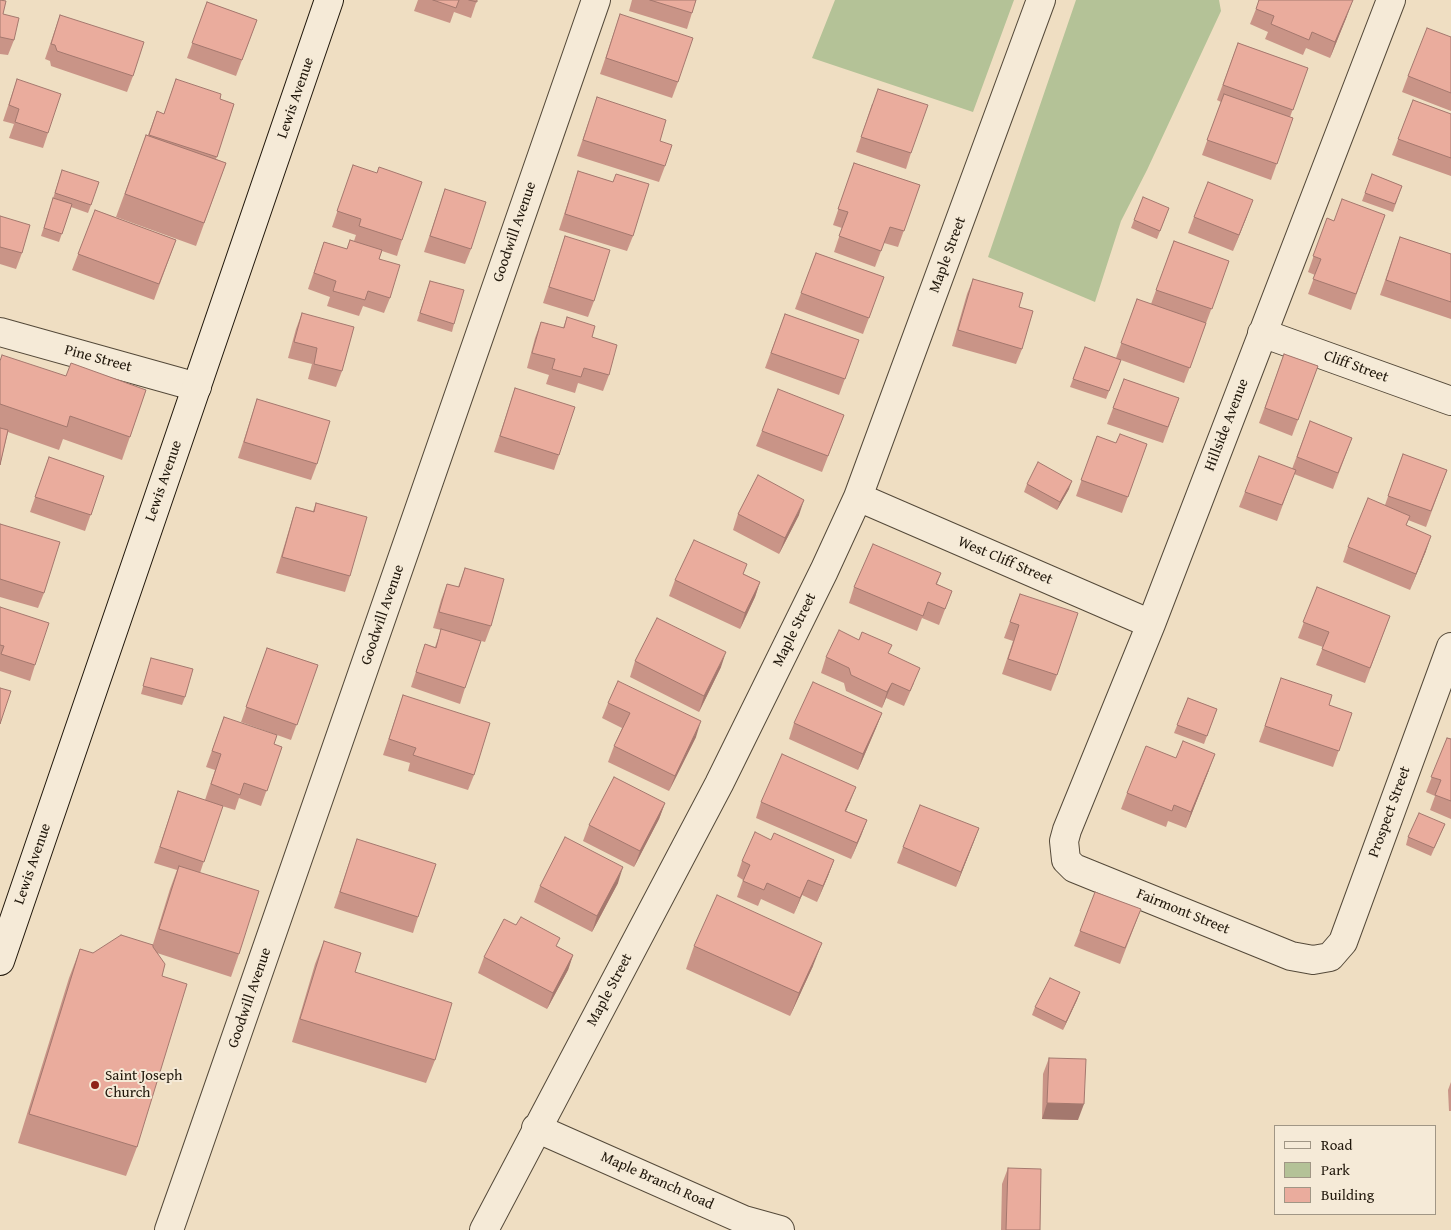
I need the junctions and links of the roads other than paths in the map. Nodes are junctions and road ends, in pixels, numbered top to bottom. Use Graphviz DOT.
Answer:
graph roads {
  1 [pos="329,0"];
  2 [pos="596,0"];
  3 [pos="1042,0"];
  4 [pos="1391,0"];
  5 [pos="0,332"];
  6 [pos="1262,333"];
  7 [pos="197,387"];
  8 [pos="1451,401"];
  9 [pos="858,498"];
  10 [pos="1152,624"];
  11 [pos="1451,646"];
  12 [pos="1064,850"];
  13 [pos="1313,960"];
  14 [pos="0,961"];
  15 [pos="536,1128"];
  16 [pos="169,1230"];
  17 [pos="484,1230"];
  18 [pos="780,1230"];
  1 -- 7 [label="street, Lewis Avenue"];
  2 -- 16 [label="street, Goodwill Avenue"];
  3 -- 9 [label="street, Maple Street"];
  4 -- 6 [label="street, Hillside Avenue"];
  5 -- 7 [label="street, Pine Street"];
  6 -- 8 [label="street, Cliff Street"];
  6 -- 10 [label="street, Hillside Avenue"];
  7 -- 14 [label="street, Lewis Avenue"];
  9 -- 10 [label="street, West Cliff Street"];
  9 -- 15 [label="street, Maple Street"];
  10 -- 12 [label="street, Hillside Avenue"];
  11 -- 13 [label="street, Prospect Street"];
  12 -- 13 [label="street, Fairmont Street"];
  15 -- 17 [label="street, Maple Street"];
  15 -- 18 [label="street, Maple Branch Road"];
}
